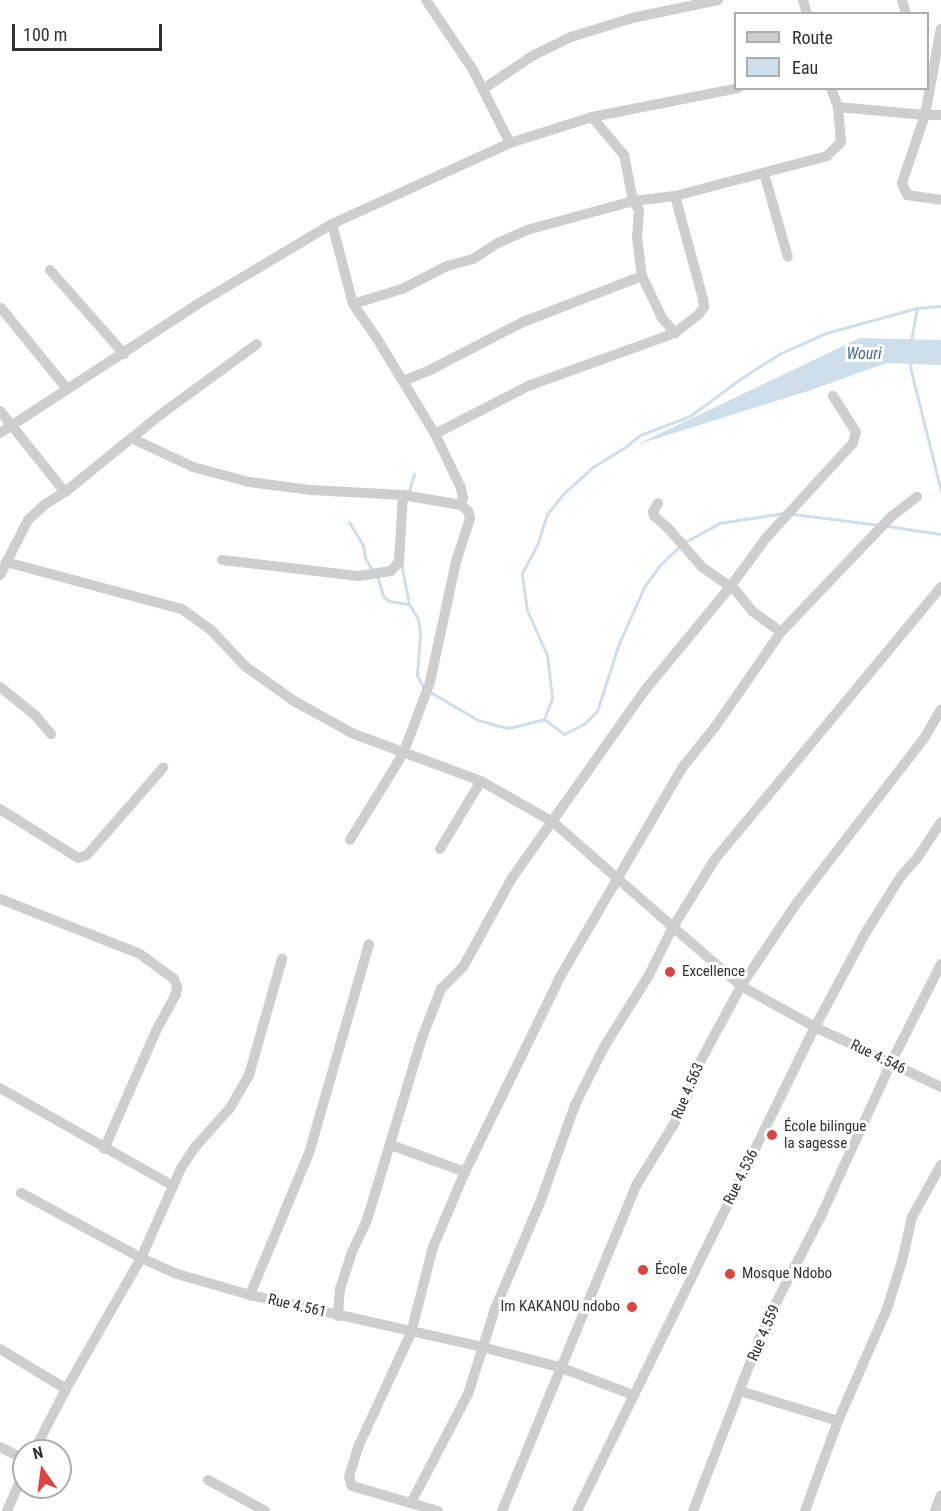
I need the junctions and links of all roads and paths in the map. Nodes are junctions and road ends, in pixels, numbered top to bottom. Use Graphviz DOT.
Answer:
graph roads {
  1 [pos="426,0"];
  2 [pos="718,0"];
  3 [pos="941,28"];
  4 [pos="929,78"];
  5 [pos="483,89"];
  6 [pos="734,89"];
  7 [pos="832,90"];
  8 [pos="927,90"];
  9 [pos="838,107"];
  10 [pos="925,115"];
  11 [pos="941,115"];
  12 [pos="592,117"];
  13 [pos="510,142"];
  14 [pos="764,173"];
  15 [pos="675,196"];
  16 [pos="941,200"];
  17 [pos="633,201"];
  18 [pos="332,224"];
  19 [pos="788,257"];
  20 [pos="50,270"];
  21 [pos="642,276"];
  22 [pos="353,304"];
  23 [pos="1,308"];
  24 [pos="675,333"];
  25 [pos="257,344"];
  26 [pos="124,354"];
  27 [pos="403,381"];
  28 [pos="67,389"];
  29 [pos="833,396"];
  30 [pos="0,411"];
  31 [pos="13,427"];
  32 [pos="0,433"];
  33 [pos="435,434"];
  34 [pos="131,438"];
  35 [pos="65,492"];
  36 [pos="403,495"];
  37 [pos="917,497"];
  38 [pos="658,503"];
  39 [pos="461,505"];
  40 [pos="222,560"];
  41 [pos="6,562"];
  42 [pos="0,575"];
  43 [pos="730,587"];
  44 [pos="941,587"];
  45 [pos="781,632"];
  46 [pos="0,687"];
  47 [pos="941,709"];
  48 [pos="51,734"];
  49 [pos="403,754"];
  50 [pos="163,768"];
  51 [pos="481,781"];
  52 [pos="0,809"];
  53 [pos="553,822"];
  54 [pos="941,822"];
  55 [pos="350,840"];
  56 [pos="440,849"];
  57 [pos="617,878"];
  58 [pos="0,899"];
  59 [pos="673,927"];
  60 [pos="369,944"];
  61 [pos="282,958"];
  62 [pos="941,964"];
  63 [pos="741,986"];
  64 [pos="816,1027"];
  65 [pos="891,1063"];
  66 [pos="941,1087"];
  67 [pos="0,1088"];
  68 [pos="391,1145"];
  69 [pos="104,1149"];
  70 [pos="941,1165"];
  71 [pos="465,1172"];
  72 [pos="173,1186"];
  73 [pos="21,1193"];
  74 [pos="141,1258"];
  75 [pos="250,1295"];
  76 [pos="338,1316"];
  77 [pos="411,1333"];
  78 [pos="482,1347"];
  79 [pos="0,1349"];
  80 [pos="559,1367"];
  81 [pos="66,1389"];
  82 [pos="740,1390"];
  83 [pos="633,1395"];
  84 [pos="838,1421"];
  85 [pos="40,1439"];
  86 [pos="208,1480"];
  87 [pos="941,1495"];
  88 [pos="411,1503"];
  89 [pos="265,1511"];
  90 [pos="438,1511"];
  91 [pos="502,1511"];
  92 [pos="577,1511"];
  93 [pos="693,1511"];
  94 [pos="805,1511"];
  95 [pos="935,1511"];
  1 -- 5 [label="street"];
  2 -- 5 [label="street"];
  3 -- 4 [label="street"];
  5 -- 13 [label="street"];
  6 -- 12 [label="street"];
  7 -- 9 [label="street"];
  8 -- 10 [label="street"];
  9 -- 10 [label="street"];
  9 -- 14 [label="street"];
  10 -- 11 [label="street"];
  10 -- 16 [label="street"];
  12 -- 13 [label="street"];
  12 -- 17 [label="street"];
  13 -- 18 [label="street"];
  14 -- 15 [label="street"];
  14 -- 19 [label="street"];
  15 -- 17 [label="street"];
  15 -- 24 [label="street"];
  17 -- 21 [label="street"];
  17 -- 22 [label="street"];
  18 -- 22 [label="street"];
  18 -- 26 [label="street"];
  20 -- 26 [label="street"];
  21 -- 24 [label="street"];
  21 -- 27 [label="street"];
  22 -- 27 [label="street"];
  23 -- 28 [label="street"];
  24 -- 33 [label="street"];
  25 -- 34 [label="street"];
  26 -- 28 [label="street"];
  27 -- 33 [label="street"];
  28 -- 31 [label="street"];
  29 -- 43 [label="street"];
  30 -- 31 [label="street"];
  31 -- 32 [label="street"];
  31 -- 35 [label="street"];
  33 -- 39 [label="street"];
  34 -- 35 [label="street"];
  34 -- 36 [label="street"];
  35 -- 41 [label="street"];
  36 -- 39 [label="street"];
  36 -- 40 [label="street"];
  37 -- 45 [label="street"];
  38 -- 43 [label="street"];
  39 -- 49 [label="street"];
  41 -- 42 [label="street"];
  41 -- 49 [label="street, Rue 4.546"];
  43 -- 45 [label="street"];
  43 -- 53 [label="street"];
  44 -- 59 [label="street"];
  45 -- 57 [label="street"];
  46 -- 48 [label="street"];
  47 -- 63 [label="street, Rue 4.563"];
  49 -- 51 [label="street, Rue 4.546"];
  49 -- 55 [label="street"];
  50 -- 52 [label="street"];
  51 -- 53 [label="street, Rue 4.546"];
  51 -- 56 [label="street"];
  53 -- 57 [label="street, Rue 4.546"];
  53 -- 68 [label="street"];
  54 -- 64 [label="street, Rue 4.536"];
  57 -- 59 [label="street, Rue 4.546"];
  57 -- 71 [label="street"];
  58 -- 69 [label="street"];
  59 -- 63 [label="street, Rue 4.546"];
  59 -- 78 [label="street"];
  60 -- 75 [label="street, Rue 4.561"];
  61 -- 72 [label="street"];
  62 -- 65 [label="street, Rue 4.559"];
  63 -- 64 [label="street, Rue 4.546"];
  63 -- 80 [label="street, Rue 4.563"];
  64 -- 65 [label="street, Rue 4.546"];
  64 -- 83 [label="street, Rue 4.536"];
  65 -- 66 [label="street, Rue 4.546"];
  65 -- 82 [label="street, Rue 4.559"];
  67 -- 69 [label="street"];
  68 -- 71 [label="street"];
  68 -- 76 [label="street"];
  69 -- 72 [label="street"];
  70 -- 84 [label="street"];
  71 -- 77 [label="street"];
  72 -- 74 [label="street"];
  73 -- 74 [label="street"];
  74 -- 75 [label="street"];
  74 -- 81 [label="street"];
  75 -- 76 [label="street, Rue 4.561"];
  76 -- 77 [label="street, Rue 4.561"];
  77 -- 78 [label="street, Rue 4.561"];
  77 -- 88 [label="street"];
  78 -- 80 [label="street, Rue 4.561"];
  78 -- 88 [label="street"];
  79 -- 81 [label="street"];
  80 -- 83 [label="street, Rue 4.561"];
  80 -- 91 [label="street, Rue 4.563"];
  81 -- 85 [label="street"];
  82 -- 84 [label="street"];
  82 -- 93 [label="street, Rue 4.559"];
  83 -- 92 [label="street, Rue 4.536"];
  84 -- 94 [label="street"];
  86 -- 89 [label="street"];
  87 -- 95 [label="street"];
  88 -- 90 [label="street"];
}
